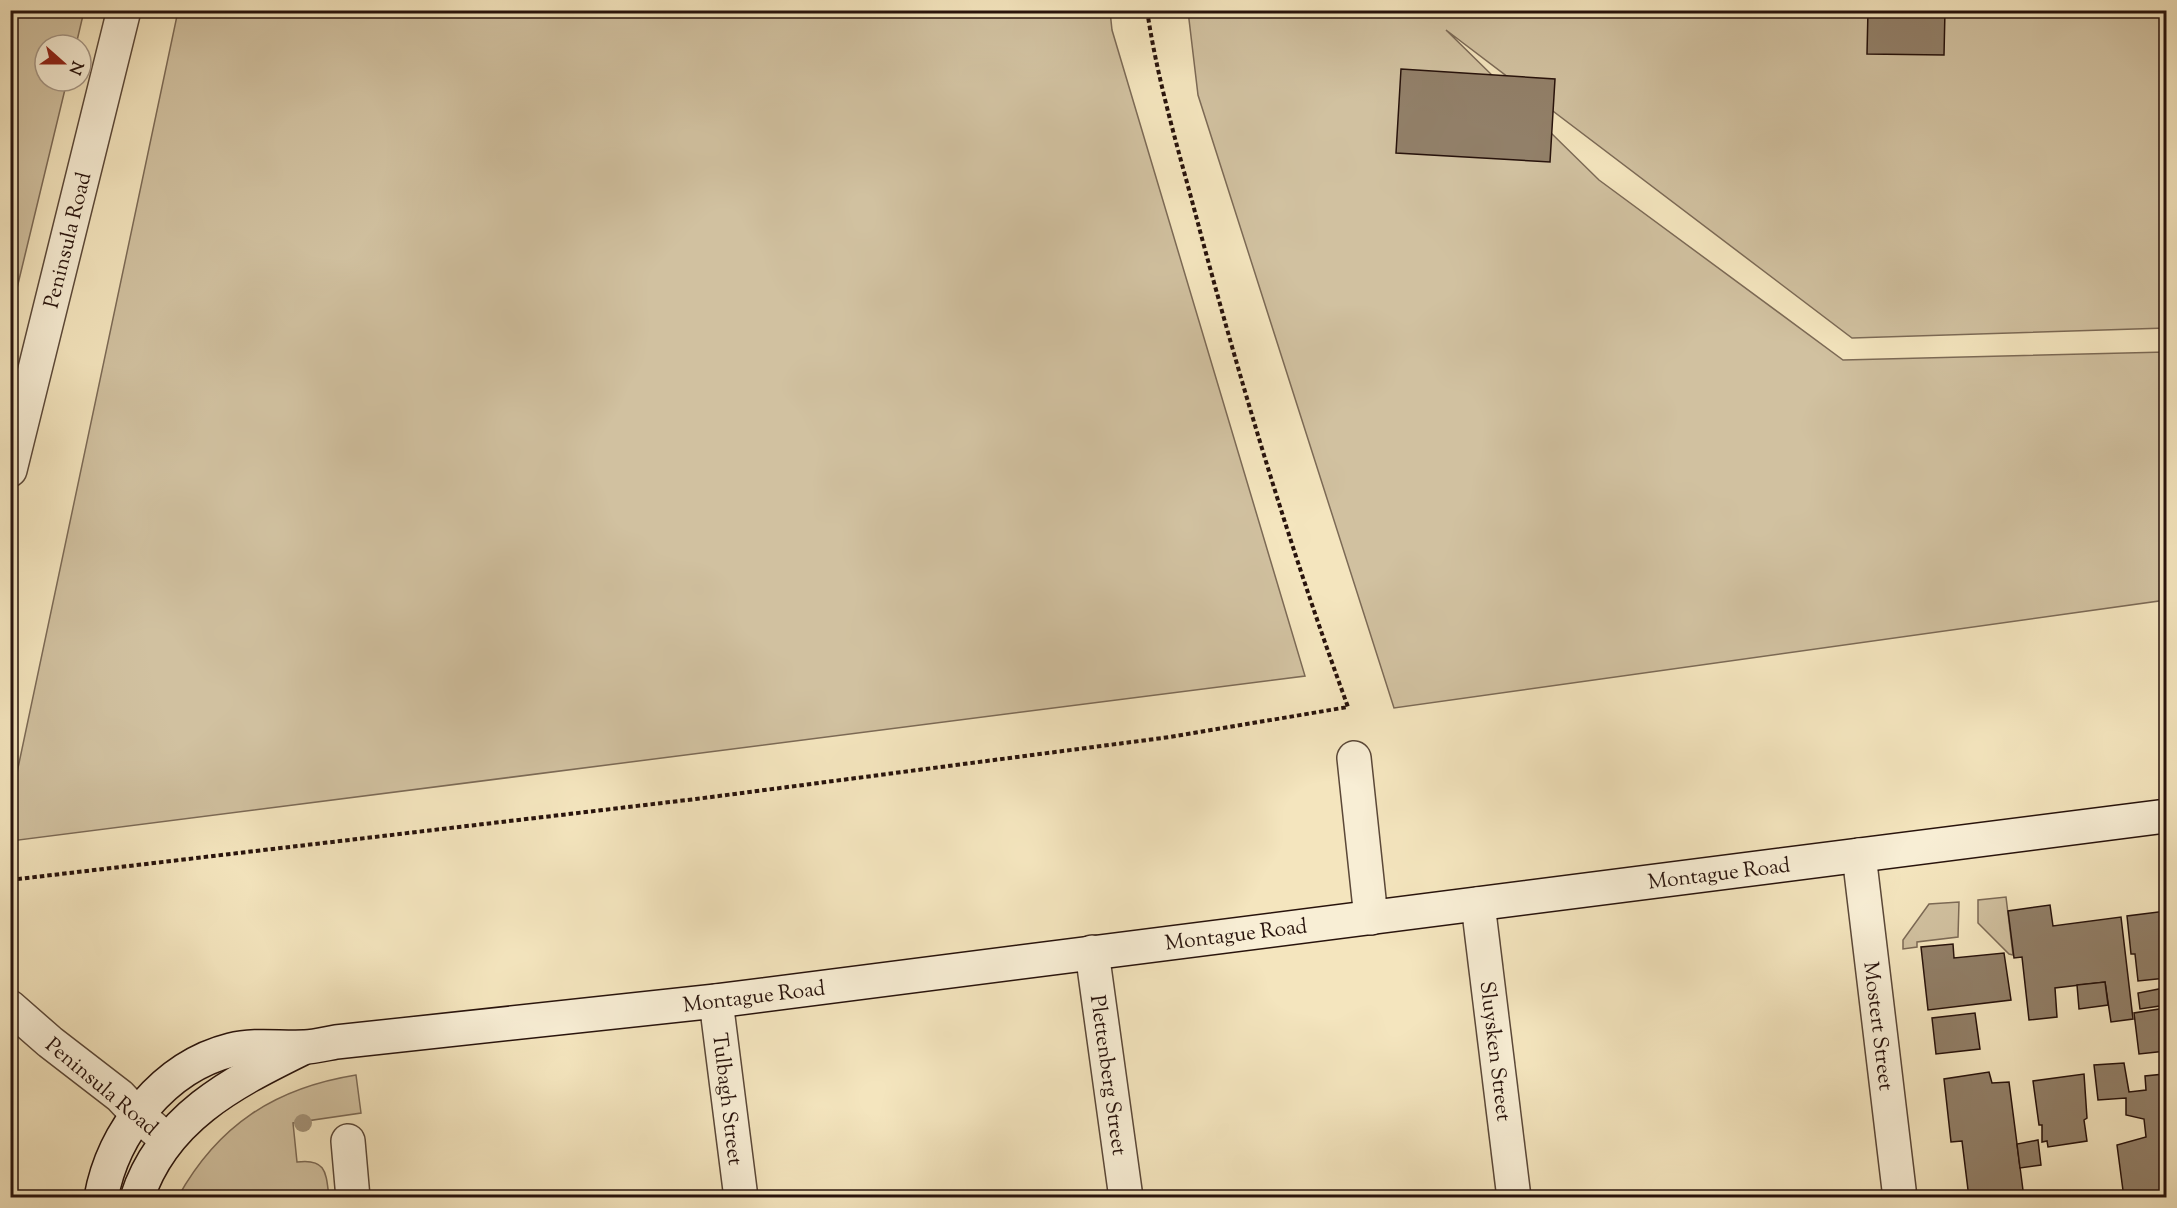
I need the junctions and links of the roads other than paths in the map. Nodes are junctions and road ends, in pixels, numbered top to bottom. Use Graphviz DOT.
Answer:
graph roads {
  1 [pos="124,10"];
  2 [pos="10,471"];
  3 [pos="1354,758"];
  4 [pos="2166,816"];
  5 [pos="1859,855"];
  6 [pos="1478,904"];
  7 [pos="1371,918"];
  8 [pos="1092,952"];
  9 [pos="716,1001"];
  10 [pos="13,1016"];
  11 [pos="306,1047"];
  12 [pos="137,1114"];
  13 [pos="167,1140"];
  14 [pos="348,1141"];
  15 [pos="102,1197"];
  16 [pos="137,1197"];
  17 [pos="353,1197"];
  18 [pos="741,1197"];
  19 [pos="1126,1197"];
  20 [pos="1514,1197"];
  21 [pos="1900,1197"];
  1 -- 2 [label="street, Peninsula Road"];
  3 -- 7 [label="street"];
  4 -- 5 [label="street, Montague Road"];
  5 -- 6 [label="street, Montague Road"];
  5 -- 21 [label="street, Mostert Street"];
  6 -- 7 [label="street, Montague Road"];
  6 -- 20 [label="street, Sluysken Street"];
  7 -- 8 [label="street, Montague Road"];
  8 -- 9 [label="street, Montague Road"];
  8 -- 19 [label="street, Plettenberg Street"];
  9 -- 11 [label="street, Montague Road"];
  9 -- 18 [label="street, Tulbagh Street"];
  10 -- 12 [label="street, Peninsula Road"];
  11 -- 12 [label="street, Montague Road"];
  11 -- 13 [label="street, Montague Road"];
  12 -- 13 [label="street, Peninsula Road"];
  12 -- 15 [label="street, Montague Road"];
  13 -- 16 [label="street, Montague Road"];
  14 -- 17 [label="street"];
}
